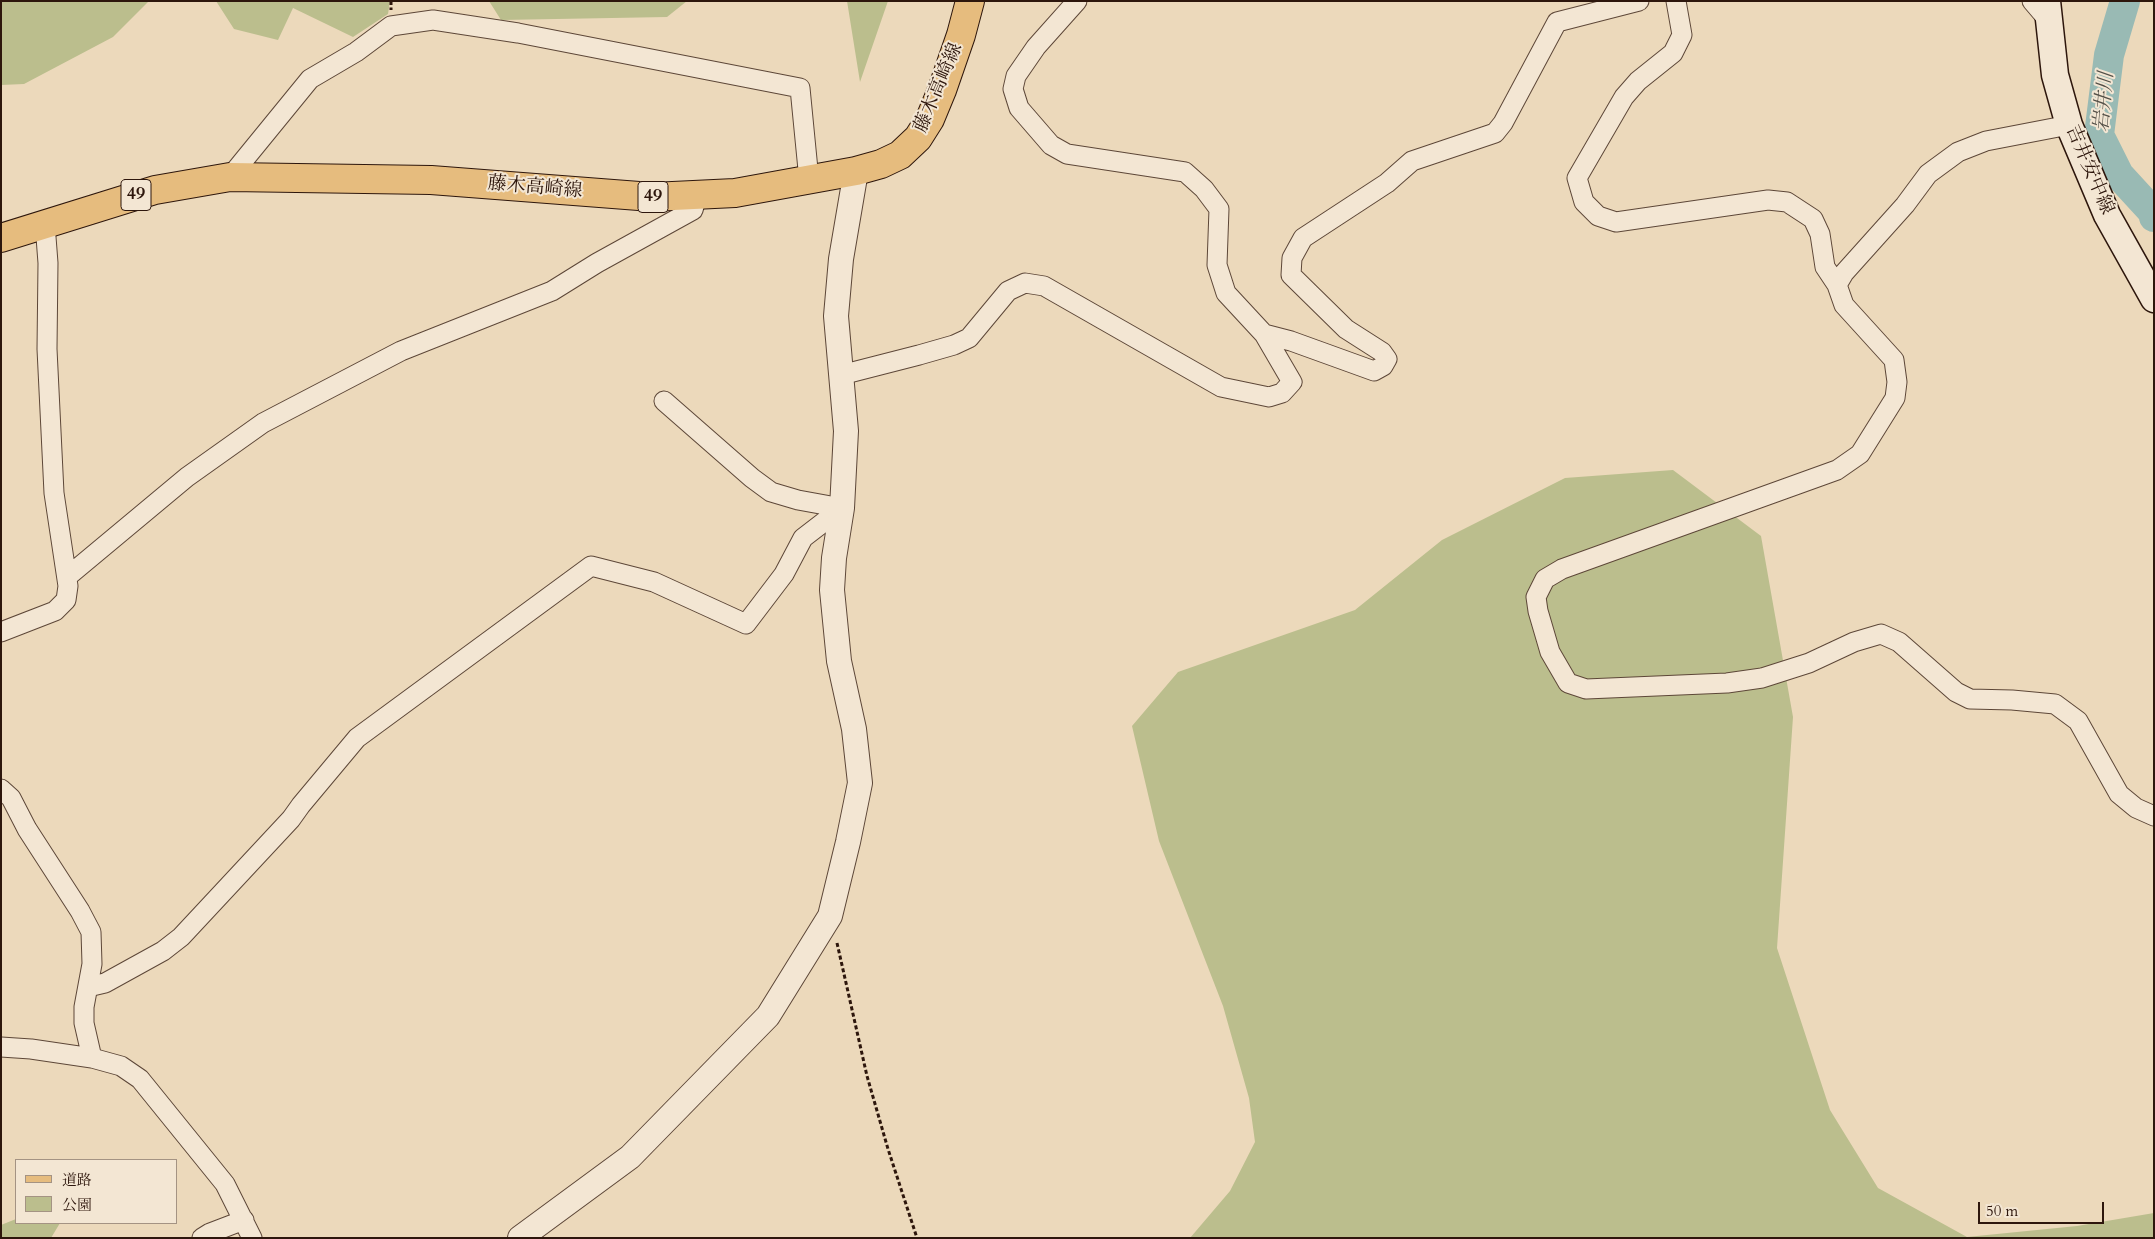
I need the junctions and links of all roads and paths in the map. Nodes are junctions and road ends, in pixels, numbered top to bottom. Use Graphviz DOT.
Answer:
graph roads {
  1 [pos="1077,1"];
  2 [pos="1639,1"];
  3 [pos="1676,1"];
  4 [pos="2032,1"];
  5 [pos="972,2"];
  6 [pos="2048,11"];
  7 [pos="2069,125"];
  8 [pos="856,171"];
  9 [pos="230,177"];
  10 [pos="809,180"];
  11 [pos="698,196"];
  12 [pos="45,224"];
  13 [pos="1,238"];
  14 [pos="1837,285"];
  15 [pos="2154,299"];
  16 [pos="1264,334"];
  17 [pos="841,375"];
  18 [pos="664,401"];
  19 [pos="842,508"];
  20 [pos="67,577"];
  21 [pos="1,632"];
  22 [pos="1,789"];
  23 [pos="2154,816"];
  24 [pos="830,916"];
  25 [pos="88,986"];
  26 [pos="1,1047"];
  27 [pos="92,1058"];
  28 [pos="244,1220"];
  29 [pos="202,1238"];
  30 [pos="252,1238"];
  31 [pos="520,1238"];
  32 [pos="917,1238"];
  1 -- 16 [label="street"];
  2 -- 16 [label="street"];
  3 -- 14 [label="street"];
  4 -- 6 [label="street"];
  5 -- 8 [label="main road, 藤木高崎線 / 49"];
  6 -- 7 [label="main road, 吉井安中線"];
  7 -- 14 [label="street"];
  7 -- 15 [label="main road, 吉井安中線"];
  8 -- 10 [label="main road, 藤木高崎線 / 49"];
  8 -- 17 [label="street"];
  9 -- 10 [label="street"];
  9 -- 11 [label="main road, 藤木高崎線 / 49"];
  9 -- 12 [label="main road, 藤木高崎線 / 49"];
  10 -- 11 [label="main road, 藤木高崎線 / 49"];
  11 -- 20 [label="street"];
  12 -- 13 [label="main road, 藤木高崎線 / 49"];
  12 -- 20 [label="street"];
  14 -- 23 [label="street"];
  16 -- 17 [label="street"];
  17 -- 19 [label="street"];
  18 -- 19 [label="street"];
  19 -- 24 [label="street"];
  19 -- 25 [label="street"];
  20 -- 21 [label="street"];
  22 -- 25 [label="street"];
  24 -- 31 [label="street"];
  24 -- 32 [label="path"];
  25 -- 27 [label="street"];
  26 -- 27 [label="street"];
  27 -- 28 [label="street"];
  28 -- 29 [label="street"];
  28 -- 30 [label="street"];
}
